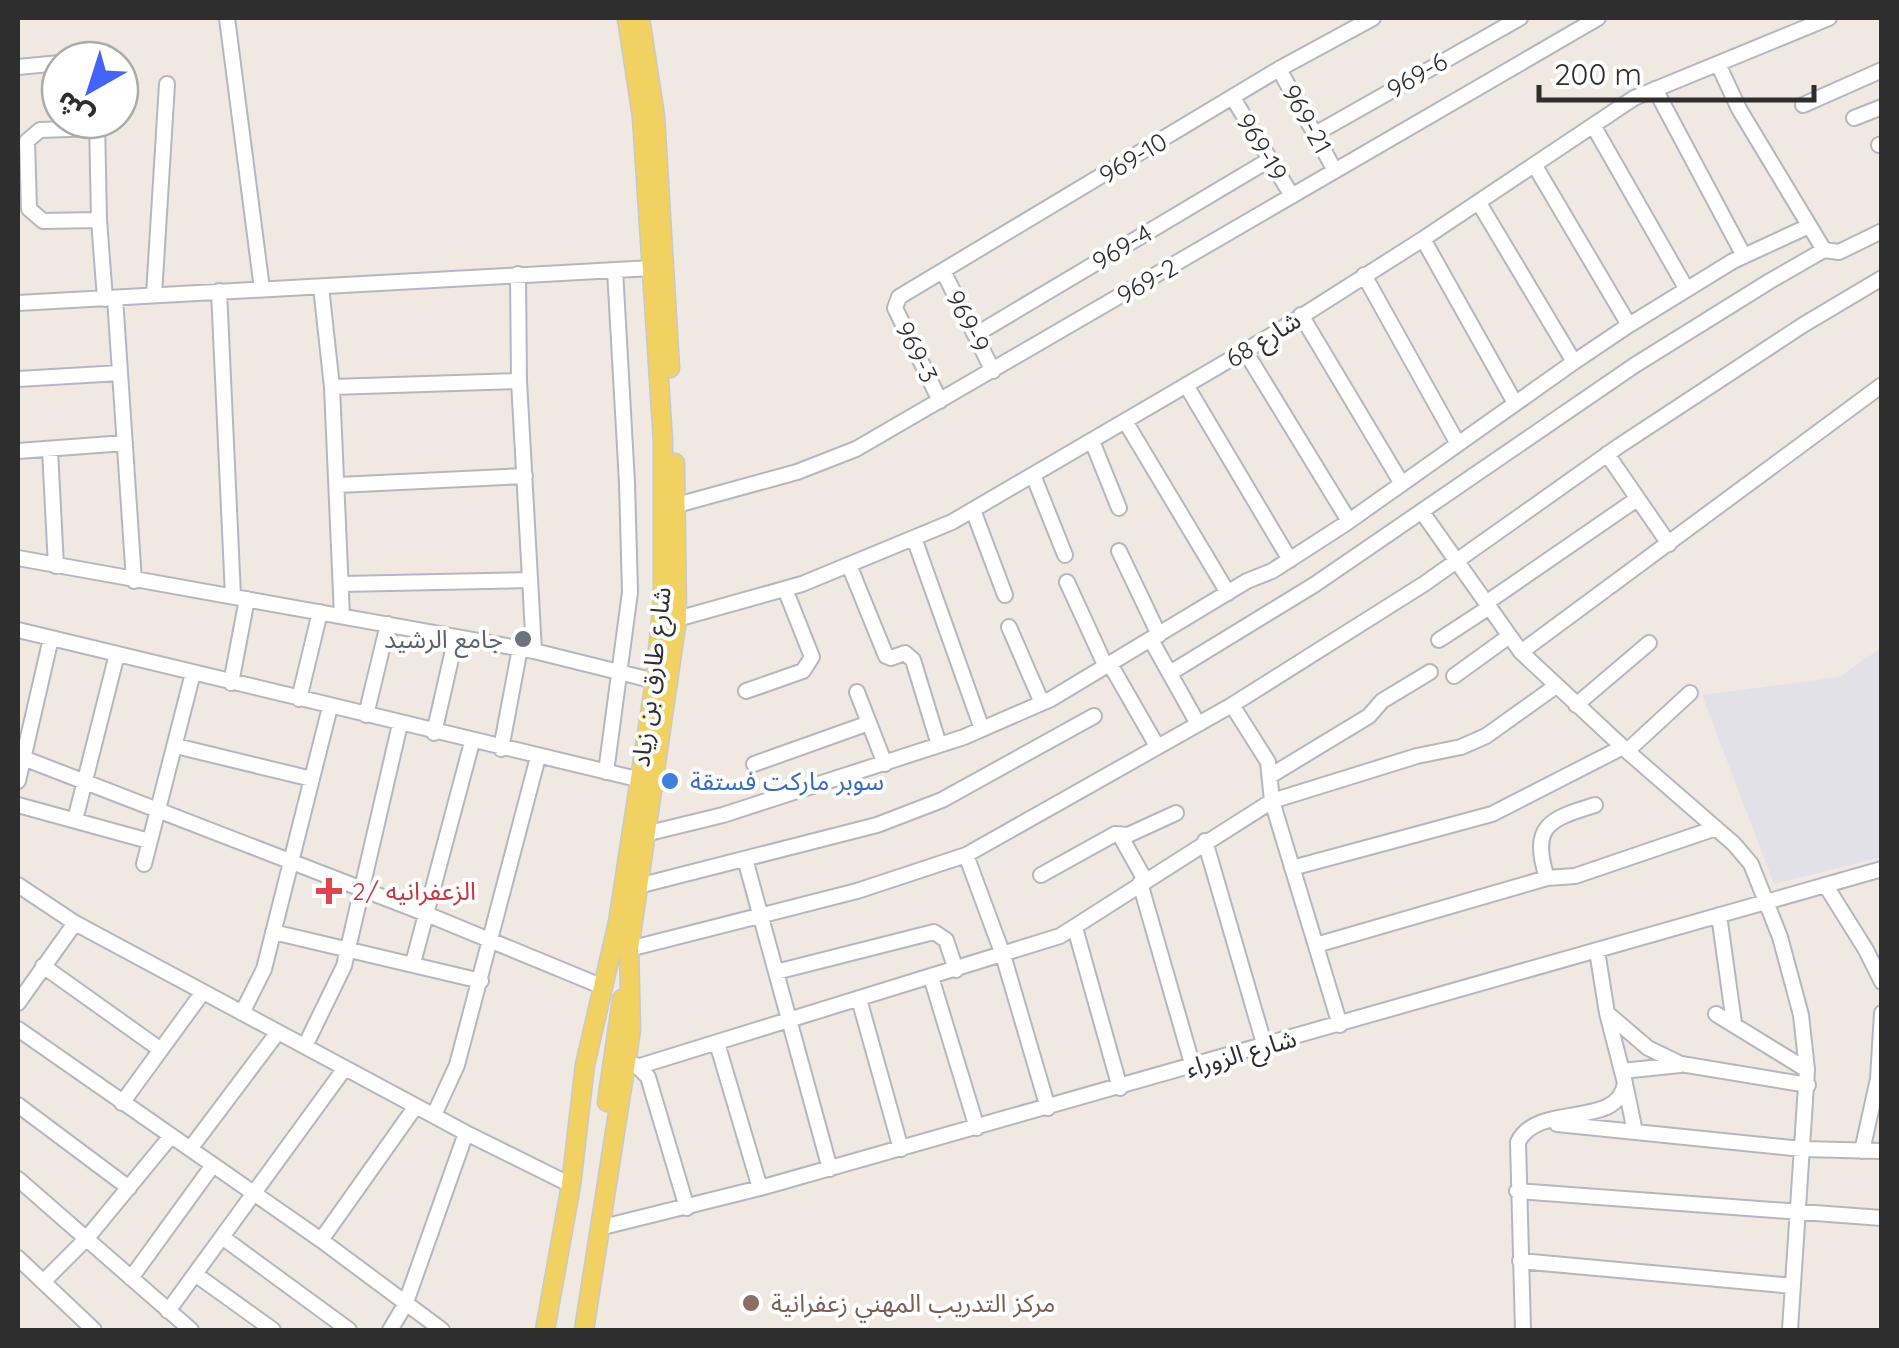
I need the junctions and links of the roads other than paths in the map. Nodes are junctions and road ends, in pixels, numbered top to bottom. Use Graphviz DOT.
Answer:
graph roads {
  1 [pos="227,18"];
  2 [pos="627,18"];
  3 [pos="640,18"];
  4 [pos="1374,18"];
  5 [pos="1520,18"];
  6 [pos="1598,18"];
  7 [pos="1829,18"];
  8 [pos="1718,64"];
  9 [pos="1279,69"];
  10 [pos="1882,70"];
  11 [pos="167,84"];
  12 [pos="1655,89"];
  13 [pos="1232,98"];
  14 [pos="1803,106"];
  15 [pos="1882,107"];
  16 [pos="1854,118"];
  17 [pos="1594,127"];
  18 [pos="40,130"];
  19 [pos="1314,134"];
  20 [pos="97,140"];
  21 [pos="1270,160"];
  22 [pos="1535,166"];
  23 [pos="1334,169"];
  24 [pos="1292,196"];
  25 [pos="1478,203"];
  26 [pos="99,220"];
  27 [pos="1810,226"];
  28 [pos="1882,231"];
  29 [pos="1424,239"];
  30 [pos="1824,250"];
  31 [pos="1744,256"];
  32 [pos="652,268"];
  33 [pos="615,270"];
  34 [pos="943,271"];
  35 [pos="518,274"];
  36 [pos="1364,275"];
  37 [pos="1882,278"];
  38 [pos="321,287"];
  39 [pos="1686,288"];
  40 [pos="262,290"];
  41 [pos="219,291"];
  42 [pos="154,295"];
  43 [pos="110,298"];
  44 [pos="18,302"];
  45 [pos="896,303"];
  46 [pos="1301,315"];
  47 [pos="1629,325"];
  48 [pos="976,336"];
  49 [pos="1245,351"];
  50 [pos="1574,362"];
  51 [pos="993,371"];
  52 [pos="120,373"];
  53 [pos="18,379"];
  54 [pos="519,382"];
  55 [pos="1186,385"];
  56 [pos="1882,385"];
  57 [pos="332,387"];
  58 [pos="940,401"];
  59 [pos="1515,403"];
  60 [pos="1125,421"];
  61 [pos="1092,441"];
  62 [pos="125,443"];
  63 [pos="1458,444"];
  64 [pos="50,450"];
  65 [pos="18,451"];
  66 [pos="1608,454"];
  67 [pos="1032,475"];
  68 [pos="525,476"];
  69 [pos="338,484"];
  70 [pos="1402,484"];
  71 [pos="1637,499"];
  72 [pos="678,504"];
  73 [pos="1119,508"];
  74 [pos="973,510"];
  75 [pos="1422,512"];
  76 [pos="1350,521"];
  77 [pos="914,538"];
  78 [pos="1669,544"];
  79 [pos="1119,550"];
  80 [pos="1064,555"];
  81 [pos="18,558"];
  82 [pos="1290,560"];
  83 [pos="1456,561"];
  84 [pos="849,565"];
  85 [pos="56,566"];
  86 [pos="530,580"];
  87 [pos="134,581"];
  88 [pos="1067,582"];
  89 [pos="342,584"];
  90 [pos="785,589"];
  91 [pos="1228,593"];
  92 [pos="1006,596"];
  93 [pos="240,598"];
  94 [pos="1487,606"];
  95 [pos="320,612"];
  96 [pos="342,616"];
  97 [pos="677,619"];
  98 [pos="388,624"];
  99 [pos="1009,626"];
  100 [pos="18,630"];
  101 [pos="456,637"];
  102 [pos="1508,637"];
  103 [pos="51,638"];
  104 [pos="1155,638"];
  105 [pos="1439,640"];
  106 [pos="1649,643"];
  107 [pos="527,650"];
  108 [pos="1521,652"];
  109 [pos="116,654"];
  110 [pos="1108,665"];
  111 [pos="619,672"];
  112 [pos="1430,672"];
  113 [pos="193,673"];
  114 [pos="1170,673"];
  115 [pos="1454,676"];
  116 [pos="655,681"];
  117 [pos="231,683"];
  118 [pos="1556,686"];
  119 [pos="746,691"];
  120 [pos="857,692"];
  121 [pos="1690,693"];
  122 [pos="299,699"];
  123 [pos="1042,703"];
  124 [pos="1232,704"];
  125 [pos="1576,705"];
  126 [pos="330,707"];
  127 [pos="366,715"];
  128 [pos="1094,716"];
  129 [pos="869,723"];
  130 [pos="400,724"];
  131 [pos="1198,724"];
  132 [pos="982,729"];
  133 [pos="434,733"];
  134 [pos="472,742"];
  135 [pos="939,745"];
  136 [pos="176,746"];
  137 [pos="1157,746"];
  138 [pos="501,748"];
  139 [pos="1625,749"];
  140 [pos="538,757"];
  141 [pos="21,758"];
  142 [pos="754,764"];
  143 [pos="885,764"];
  144 [pos="606,772"];
  145 [pos="1270,776"];
  146 [pos="312,779"];
  147 [pos="638,780"];
  148 [pos="18,781"];
  149 [pos="84,783"];
  150 [pos="1272,802"];
  151 [pos="1595,804"];
  152 [pos="18,805"];
  153 [pos="158,811"];
  154 [pos="1176,813"];
  155 [pos="76,820"];
  156 [pos="1716,828"];
  157 [pos="645,834"];
  158 [pos="1121,837"];
  159 [pos="149,840"];
  160 [pos="1205,842"];
  161 [pos="966,855"];
  162 [pos="745,859"];
  163 [pos="291,863"];
  164 [pos="144,864"];
  165 [pos="1292,868"];
  166 [pos="1882,869"];
  167 [pos="1041,875"];
  168 [pos="1547,878"];
  169 [pos="1142,882"];
  170 [pos="18,885"];
  171 [pos="638,886"];
  172 [pos="1826,886"];
  173 [pos="360,890"];
  174 [pos="1766,902"];
  175 [pos="424,913"];
  176 [pos="1719,915"];
  177 [pos="761,916"];
  178 [pos="618,922"];
  179 [pos="75,923"];
  180 [pos="1074,928"];
  181 [pos="274,932"];
  182 [pos="491,942"];
  183 [pos="1316,945"];
  184 [pos="347,948"];
  185 [pos="629,949"];
  186 [pos="1597,951"];
  187 [pos="1003,955"];
  188 [pos="413,963"];
  189 [pos="43,966"];
  190 [pos="956,970"];
  191 [pos="776,972"];
  192 [pos="931,977"];
  193 [pos="481,981"];
  194 [pos="1882,982"];
  195 [pos="601,986"];
  196 [pos="204,992"];
  197 [pos="859,999"];
  198 [pos="18,1003"];
  199 [pos="242,1013"];
  200 [pos="1606,1013"];
  201 [pos="1882,1013"];
  202 [pos="1716,1014"];
  203 [pos="789,1022"];
  204 [pos="1734,1023"];
  205 [pos="1340,1025"];
  206 [pos="18,1029"];
  207 [pos="278,1032"];
  208 [pos="717,1043"];
  209 [pos="305,1046"];
  210 [pos="1265,1047"];
  211 [pos="161,1050"];
  212 [pos="632,1063"];
  213 [pos="1681,1064"];
  214 [pos="1193,1067"];
  215 [pos="346,1068"];
  216 [pos="1624,1077"];
  217 [pos="1808,1078"];
  218 [pos="1120,1088"];
  219 [pos="122,1103"];
  220 [pos="18,1105"];
  221 [pos="416,1106"];
  222 [pos="1048,1108"];
  223 [pos="434,1115"];
  224 [pos="1541,1122"];
  225 [pos="977,1128"];
  226 [pos="466,1132"];
  227 [pos="1634,1132"];
  228 [pos="171,1136"];
  229 [pos="190,1149"];
  230 [pos="901,1149"];
  231 [pos="1802,1149"];
  232 [pos="1862,1151"];
  233 [pos="1882,1151"];
  234 [pos="213,1165"];
  235 [pos="830,1169"];
  236 [pos="18,1179"];
  237 [pos="570,1185"];
  238 [pos="129,1188"];
  239 [pos="760,1188"];
  240 [pos="1517,1191"];
  241 [pos="254,1194"];
  242 [pos="687,1208"];
  243 [pos="1798,1214"];
  244 [pos="1882,1218"];
  245 [pos="599,1228"];
  246 [pos="222,1237"];
  247 [pos="87,1238"];
  248 [pos="321,1240"];
  249 [pos="18,1258"];
  250 [pos="1520,1261"];
  251 [pos="195,1274"];
  252 [pos="131,1278"];
  253 [pos="43,1282"];
  254 [pos="1792,1286"];
  255 [pos="405,1305"];
  256 [pos="168,1310"];
  257 [pos="566,1328"];
  258 [pos="94,1330"];
  259 [pos="191,1330"];
  260 [pos="274,1330"];
  261 [pos="349,1330"];
  262 [pos="390,1330"];
  263 [pos="442,1330"];
  264 [pos="1523,1330"];
  265 [pos="1790,1330"];
  1 -- 40 [label="street"];
  2 -- 32 [label="main road, شارع طارق بن زياد"];
  3 -- 72 [label="main road, شارع طارق بن زياد"];
  4 -- 9 [label="street, 969-10"];
  5 -- 19 [label="street, 969-6"];
  6 -- 23 [label="street, 969-2"];
  7 -- 8 [label="street, شارع 68"];
  8 -- 12 [label="street, شارع 68"];
  8 -- 27 [label="street"];
  9 -- 13 [label="street, 969-10"];
  9 -- 19 [label="street, 969-21"];
  10 -- 14 [label="street"];
  11 -- 42 [label="street"];
  12 -- 17 [label="street, شارع 68"];
  12 -- 31 [label="street"];
  13 -- 21 [label="street, 969-19"];
  13 -- 34 [label="street, 969-10"];
  15 -- 16 [label="street"];
  17 -- 22 [label="street, شارع 68"];
  17 -- 39 [label="street"];
  18 -- 26 [label="street"];
  19 -- 23 [label="street, 969-21"];
  20 -- 26 [label="street"];
  21 -- 24 [label="street, 969-19"];
  21 -- 48 [label="street, 969-4"];
  22 -- 25 [label="street, شارع 68"];
  22 -- 47 [label="street"];
  23 -- 24 [label="street, 969-2"];
  24 -- 51 [label="street, 969-2"];
  25 -- 29 [label="street, شارع 68"];
  25 -- 50 [label="street"];
  26 -- 43 [label="street"];
  27 -- 30 [label="street"];
  27 -- 31 [label="street"];
  28 -- 30 [label="street"];
  29 -- 36 [label="street, شارع 68"];
  29 -- 59 [label="street"];
  30 -- 75 [label="street"];
  31 -- 39 [label="street"];
  32 -- 33 [label="street"];
  32 -- 116 [label="main road, شارع طارق بن زياد"];
  33 -- 35 [label="street"];
  33 -- 111 [label="street"];
  34 -- 45 [label="street, 969-10"];
  34 -- 48 [label="street, 969-9"];
  35 -- 38 [label="street"];
  35 -- 54 [label="street"];
  36 -- 46 [label="street, شارع 68"];
  36 -- 63 [label="street"];
  37 -- 66 [label="street"];
  38 -- 40 [label="street"];
  38 -- 57 [label="street"];
  39 -- 47 [label="street"];
  40 -- 41 [label="street"];
  41 -- 42 [label="street"];
  41 -- 93 [label="street"];
  42 -- 43 [label="street"];
  43 -- 44 [label="street"];
  43 -- 52 [label="street"];
  45 -- 58 [label="street, 969-3"];
  46 -- 49 [label="street, شارع 68"];
  46 -- 70 [label="street"];
  47 -- 50 [label="street"];
  48 -- 51 [label="street, 969-9"];
  49 -- 55 [label="street, شارع 68"];
  49 -- 76 [label="street"];
  50 -- 59 [label="street"];
  51 -- 58 [label="street, 969-2"];
  52 -- 53 [label="street"];
  52 -- 62 [label="street"];
  54 -- 57 [label="street"];
  54 -- 68 [label="street"];
  55 -- 60 [label="street, شارع 68"];
  55 -- 82 [label="street"];
  56 -- 78 [label="street"];
  57 -- 69 [label="street"];
  58 -- 72 [label="street, 969-2"];
  59 -- 63 [label="street"];
  60 -- 61 [label="street, شارع 68"];
  60 -- 91 [label="street"];
  61 -- 67 [label="street, شارع 68"];
  61 -- 73 [label="street"];
  62 -- 64 [label="street"];
  62 -- 87 [label="street"];
  63 -- 70 [label="street"];
  64 -- 65 [label="street"];
  64 -- 85 [label="street"];
  66 -- 71 [label="street"];
  66 -- 83 [label="street"];
  67 -- 74 [label="street, شارع 68"];
  67 -- 80 [label="street"];
  68 -- 69 [label="street"];
  68 -- 86 [label="street"];
  69 -- 89 [label="street"];
  70 -- 76 [label="street"];
  71 -- 78 [label="street"];
  71 -- 94 [label="street"];
  72 -- 97 [label="main road, شارع طارق بن زياد"];
  74 -- 77 [label="street, شارع 68"];
  74 -- 92 [label="street"];
  75 -- 83 [label="street"];
  75 -- 114 [label="street"];
  76 -- 82 [label="street"];
  77 -- 84 [label="street, شارع 68"];
  77 -- 132 [label="street"];
  78 -- 108 [label="street"];
  79 -- 104 [label="street"];
  81 -- 85 [label="street"];
  82 -- 91 [label="street"];
  83 -- 94 [label="street"];
  83 -- 124 [label="street"];
  84 -- 90 [label="street, شارع 68"];
  84 -- 135 [label="street"];
  85 -- 87 [label="street"];
  86 -- 89 [label="street"];
  86 -- 107 [label="street"];
  87 -- 93 [label="street"];
  88 -- 110 [label="street"];
  89 -- 96 [label="street"];
  90 -- 97 [label="street, شارع 68"];
  90 -- 119 [label="street"];
  91 -- 104 [label="street"];
  93 -- 95 [label="street"];
  93 -- 117 [label="street"];
  94 -- 102 [label="street"];
  94 -- 105 [label="street"];
  95 -- 96 [label="street"];
  95 -- 122 [label="street"];
  96 -- 98 [label="street"];
  97 -- 157 [label="main road, شارع طارق بن زياد"];
  98 -- 101 [label="street"];
  98 -- 127 [label="street"];
  99 -- 123 [label="street"];
  100 -- 103 [label="street"];
  101 -- 107 [label="street"];
  101 -- 133 [label="street"];
  102 -- 108 [label="street"];
  102 -- 115 [label="street"];
  103 -- 109 [label="street"];
  103 -- 141 [label="street"];
  104 -- 110 [label="street"];
  104 -- 114 [label="street"];
  106 -- 125 [label="street"];
  107 -- 111 [label="street"];
  107 -- 138 [label="street"];
  108 -- 118 [label="street"];
  109 -- 113 [label="street"];
  109 -- 149 [label="street"];
  110 -- 123 [label="street"];
  110 -- 137 [label="street"];
  111 -- 116 [label="street"];
  111 -- 144 [label="street"];
  112 -- 145 [label="street"];
  113 -- 117 [label="street"];
  113 -- 136 [label="street"];
  114 -- 131 [label="street"];
  116 -- 147 [label="main road, شارع طارق بن زياد"];
  117 -- 122 [label="street"];
  118 -- 125 [label="street"];
  118 -- 150 [label="street"];
  120 -- 129 [label="street"];
  121 -- 139 [label="street"];
  122 -- 126 [label="street"];
  123 -- 132 [label="street"];
  124 -- 131 [label="street"];
  124 -- 145 [label="street"];
  125 -- 139 [label="street"];
  126 -- 127 [label="street"];
  126 -- 146 [label="street"];
  127 -- 130 [label="street"];
  128 -- 162 [label="street"];
  129 -- 142 [label="street"];
  129 -- 143 [label="street"];
  130 -- 133 [label="street"];
  130 -- 173 [label="street"];
  131 -- 137 [label="street"];
  132 -- 135 [label="street"];
  133 -- 134 [label="street"];
  134 -- 138 [label="street"];
  134 -- 175 [label="street"];
  135 -- 143 [label="street"];
  136 -- 146 [label="street"];
  136 -- 153 [label="street"];
  137 -- 161 [label="street"];
  138 -- 140 [label="street"];
  139 -- 156 [label="street"];
  139 -- 165 [label="street"];
  140 -- 144 [label="street"];
  140 -- 182 [label="street"];
  141 -- 148 [label="street"];
  141 -- 149 [label="street"];
  143 -- 157 [label="street"];
  144 -- 147 [label="street"];
  145 -- 150 [label="street"];
  146 -- 163 [label="street"];
  147 -- 178 [label="main road, شارع طارق بن زياد"];
  149 -- 153 [label="street"];
  149 -- 155 [label="street"];
  150 -- 160 [label="street"];
  150 -- 165 [label="street"];
  151 -- 168 [label="street"];
  152 -- 155 [label="street"];
  153 -- 159 [label="street"];
  153 -- 163 [label="street"];
  154 -- 158 [label="street"];
  155 -- 159 [label="street"];
  156 -- 168 [label="street"];
  156 -- 174 [label="street"];
  157 -- 171 [label="main road, شارع طارق بن زياد"];
  158 -- 167 [label="street"];
  158 -- 169 [label="street"];
  159 -- 164 [label="street"];
  160 -- 169 [label="street"];
  160 -- 210 [label="street"];
  161 -- 177 [label="street"];
  161 -- 187 [label="street"];
  162 -- 171 [label="street"];
  162 -- 177 [label="street"];
  163 -- 173 [label="street"];
  163 -- 181 [label="street"];
  165 -- 183 [label="street"];
  166 -- 172 [label="street, شارع الزوراء"];
  168 -- 183 [label="street"];
  169 -- 180 [label="street"];
  169 -- 214 [label="street"];
  170 -- 179 [label="street"];
  171 -- 185 [label="main road, شارع طارق بن زياد"];
  172 -- 174 [label="street, شارع الزوراء"];
  172 -- 194 [label="street"];
  173 -- 175 [label="street"];
  173 -- 184 [label="street"];
  174 -- 176 [label="street, شارع الزوراء"];
  174 -- 217 [label="street"];
  175 -- 182 [label="street"];
  175 -- 188 [label="street"];
  176 -- 186 [label="street, شارع الزوراء"];
  176 -- 204 [label="street"];
  177 -- 185 [label="street"];
  177 -- 191 [label="street"];
  178 -- 195 [label="main road, شارع طارق بن زياد"];
  178 -- 257 [label="main road"];
  179 -- 189 [label="street"];
  179 -- 196 [label="street"];
  180 -- 187 [label="street"];
  180 -- 218 [label="street"];
  181 -- 184 [label="street"];
  181 -- 199 [label="street"];
  182 -- 193 [label="street"];
  182 -- 195 [label="street"];
  183 -- 205 [label="street"];
  184 -- 188 [label="street"];
  184 -- 209 [label="street"];
  185 -- 212 [label="main road, شارع طارق بن زياد"];
  185 -- 257 [label="main road"];
  186 -- 200 [label="street"];
  186 -- 205 [label="street, شارع الزوراء"];
  187 -- 190 [label="street"];
  187 -- 222 [label="street"];
  188 -- 193 [label="street"];
  189 -- 198 [label="street"];
  189 -- 211 [label="street"];
  190 -- 191 [label="street"];
  190 -- 192 [label="street"];
  191 -- 203 [label="street"];
  192 -- 197 [label="street"];
  192 -- 225 [label="street"];
  193 -- 223 [label="street"];
  195 -- 237 [label="main road, شارع طارق بن زياد"];
  196 -- 199 [label="street"];
  196 -- 211 [label="street"];
  197 -- 203 [label="street"];
  197 -- 230 [label="street"];
  199 -- 207 [label="street"];
  200 -- 213 [label="street"];
  200 -- 216 [label="street"];
  201 -- 232 [label="street"];
  202 -- 204 [label="street"];
  203 -- 208 [label="street"];
  203 -- 235 [label="street"];
  204 -- 217 [label="street"];
  205 -- 210 [label="street, شارع الزوراء"];
  206 -- 219 [label="street"];
  207 -- 209 [label="street"];
  207 -- 229 [label="street"];
  208 -- 212 [label="street"];
  208 -- 239 [label="street"];
  209 -- 215 [label="street"];
  210 -- 214 [label="street, شارع الزوراء"];
  211 -- 219 [label="street"];
  212 -- 242 [label="street"];
  212 -- 245 [label="main road, شارع طارق بن زياد"];
  213 -- 216 [label="street"];
  213 -- 217 [label="street"];
  214 -- 218 [label="street, شارع الزوراء"];
  215 -- 221 [label="street"];
  215 -- 241 [label="street"];
  216 -- 224 [label="street"];
  216 -- 227 [label="street"];
  217 -- 231 [label="street"];
  218 -- 222 [label="street, شارع الزوراء"];
  219 -- 228 [label="street"];
  220 -- 238 [label="street"];
  221 -- 223 [label="street"];
  221 -- 248 [label="street"];
  222 -- 225 [label="street, شارع الزوراء"];
  223 -- 226 [label="street"];
  224 -- 227 [label="street"];
  224 -- 240 [label="street"];
  225 -- 230 [label="street, شارع الزوراء"];
  226 -- 237 [label="street"];
  226 -- 255 [label="street"];
  227 -- 231 [label="street"];
  228 -- 229 [label="street"];
  228 -- 238 [label="street"];
  229 -- 234 [label="street"];
  230 -- 235 [label="street, شارع الزوراء"];
  231 -- 232 [label="street"];
  231 -- 243 [label="street"];
  232 -- 233 [label="street"];
  234 -- 241 [label="street"];
  234 -- 252 [label="street"];
  235 -- 239 [label="street, شارع الزوراء"];
  236 -- 247 [label="street"];
  237 -- 257 [label="main road, شارع طارق بن زياد"];
  238 -- 247 [label="street"];
  239 -- 242 [label="street, شارع الزوراء"];
  240 -- 243 [label="street"];
  240 -- 250 [label="street"];
  241 -- 246 [label="street"];
  241 -- 248 [label="street"];
  242 -- 245 [label="street, شارع الزوراء"];
  243 -- 244 [label="street"];
  243 -- 254 [label="street"];
  245 -- 257 [label="main road, شارع طارق بن زياد"];
  246 -- 251 [label="street"];
  246 -- 261 [label="street"];
  247 -- 252 [label="street"];
  247 -- 253 [label="street"];
  248 -- 255 [label="street"];
  249 -- 253 [label="street"];
  250 -- 254 [label="street"];
  250 -- 264 [label="street"];
  251 -- 256 [label="street"];
  251 -- 260 [label="street"];
  252 -- 256 [label="street"];
  253 -- 258 [label="street"];
  254 -- 265 [label="street"];
  255 -- 262 [label="street"];
  255 -- 263 [label="street"];
  256 -- 259 [label="street"];
}
